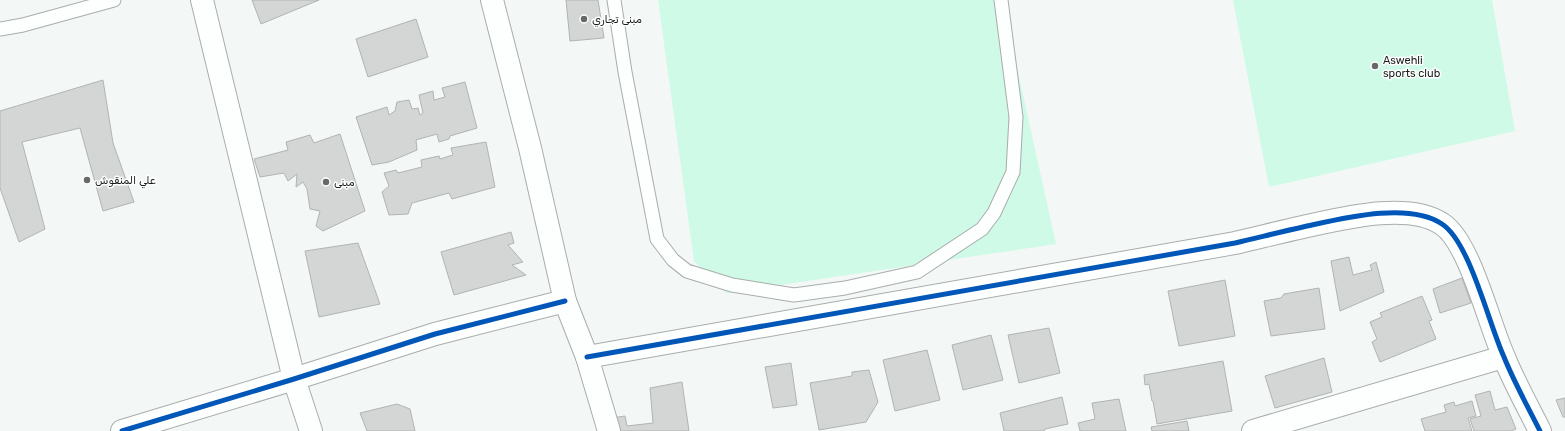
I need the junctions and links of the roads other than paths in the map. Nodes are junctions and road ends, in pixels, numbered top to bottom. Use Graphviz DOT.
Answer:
graph roads {
  1 [pos="114,0"];
  2 [pos="202,0"];
  3 [pos="492,0"];
  4 [pos="614,0"];
  5 [pos="1001,0"];
  6 [pos="0,30"];
  7 [pos="565,301"];
  8 [pos="587,357"];
  9 [pos="1504,357"];
  10 [pos="294,379"];
  11 [pos="122,431"];
  12 [pos="310,431"];
  13 [pos="608,431"];
  14 [pos="1253,431"];
  15 [pos="1540,431"];
  1 -- 6 [label="lane"];
  2 -- 10 [label="street"];
  3 -- 7 [label="street"];
  4 -- 5 [label="lane"];
  7 -- 8 [label="street"];
  7 -- 10 [label="street"];
  8 -- 9 [label="street"];
  8 -- 13 [label="street"];
  9 -- 14 [label="street"];
  9 -- 15 [label="street"];
  10 -- 11 [label="street"];
  10 -- 12 [label="street"];
}
